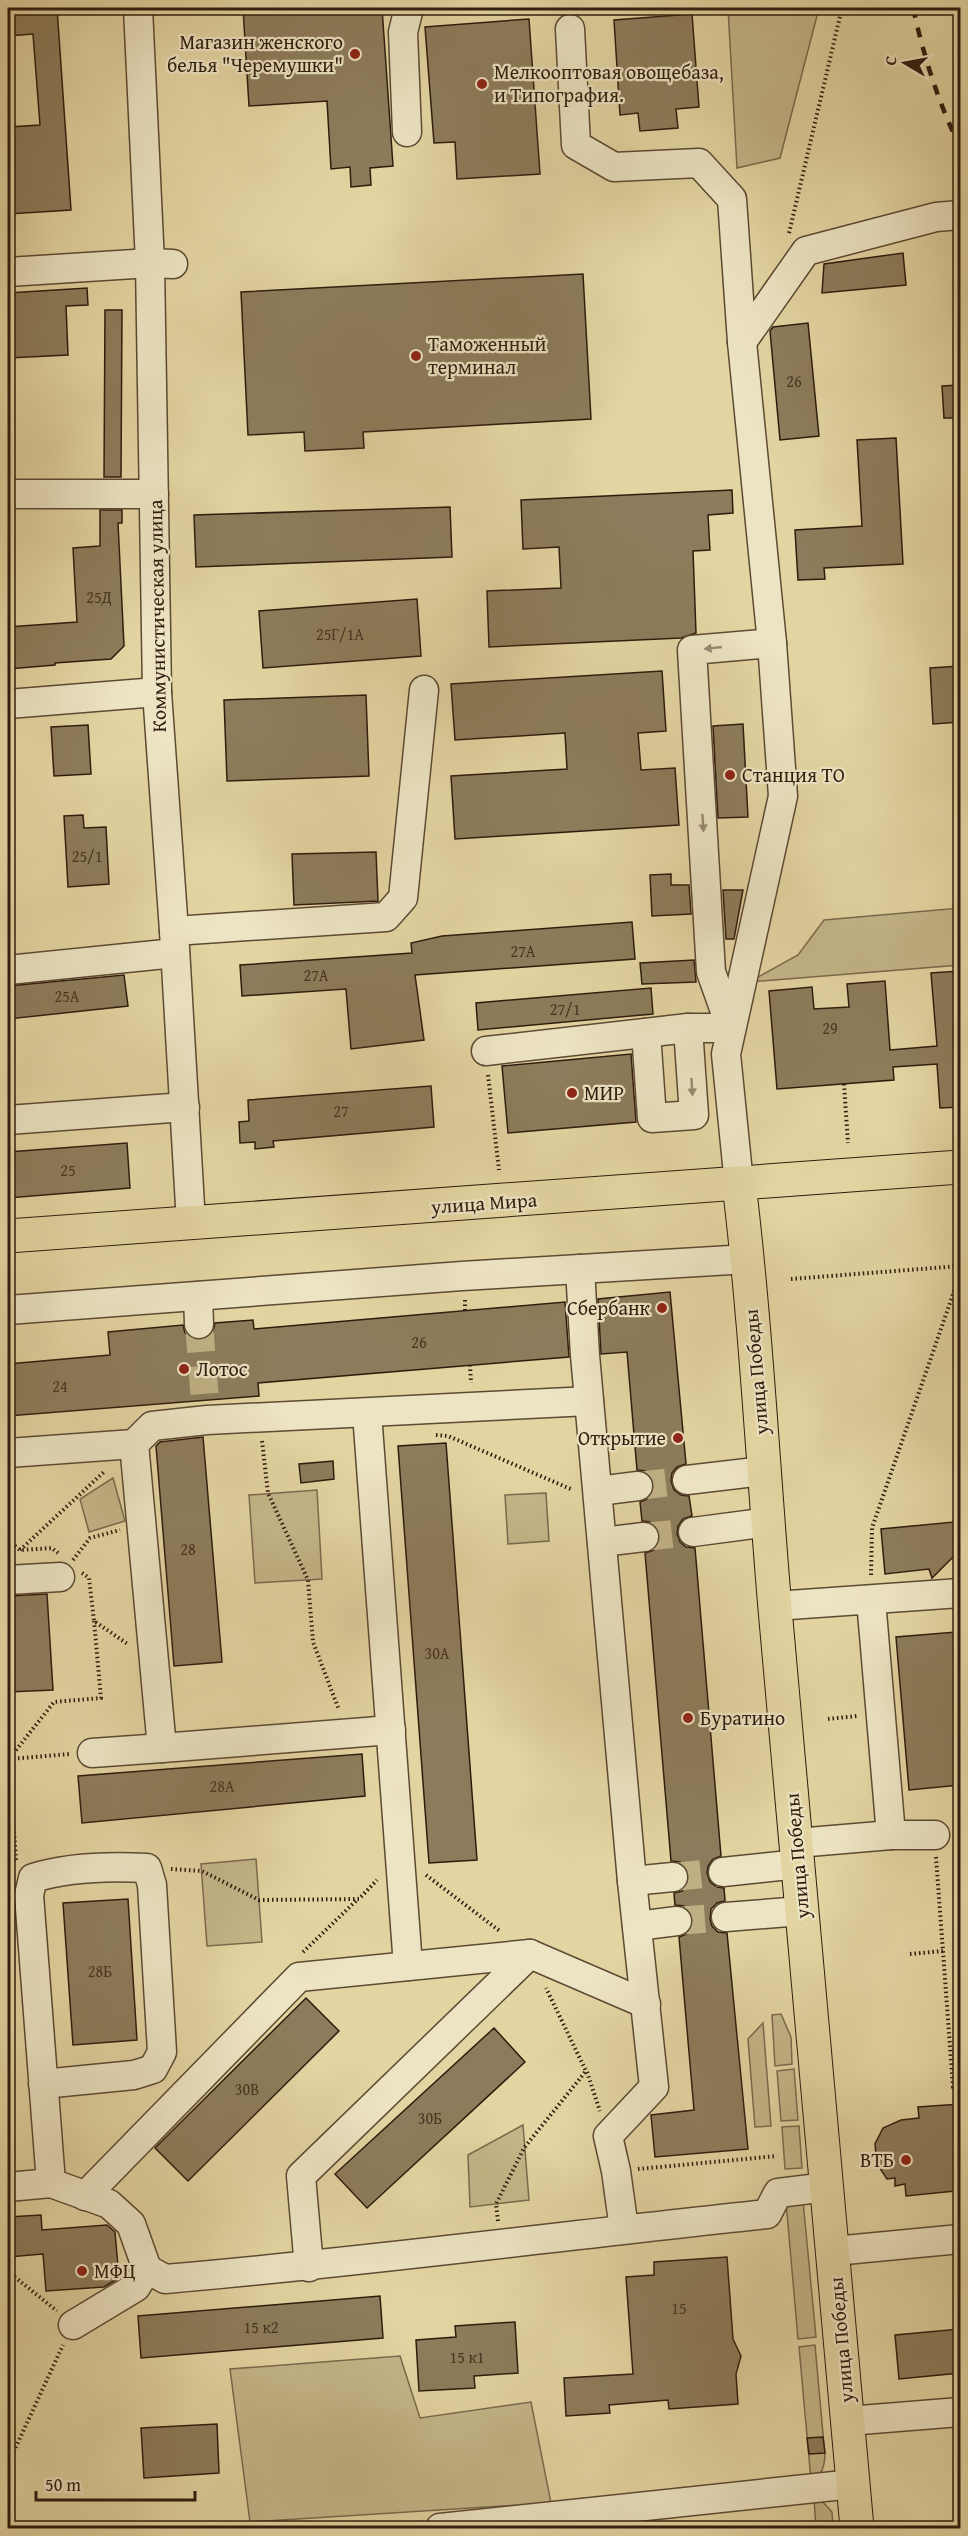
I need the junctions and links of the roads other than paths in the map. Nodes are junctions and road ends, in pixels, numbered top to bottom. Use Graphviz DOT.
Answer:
graph roads {
  1 [pos="138,8"];
  2 [pos="409,8"];
  3 [pos="570,29"];
  4 [pos="406,132"];
  5 [pos="960,214"];
  6 [pos="161,263"];
  7 [pos="8,272"];
  8 [pos="742,342"];
  9 [pos="8,494"];
  10 [pos="154,494"];
  11 [pos="772,643"];
  12 [pos="424,690"];
  13 [pos="157,692"];
  14 [pos="8,704"];
  15 [pos="175,942"];
  16 [pos="8,970"];
  17 [pos="688,1028"];
  18 [pos="731,1029"];
  19 [pos="646,1033"];
  20 [pos="486,1051"];
  21 [pos="185,1107"];
  22 [pos="8,1120"];
  23 [pos="960,1167"];
  24 [pos="739,1184"];
  25 [pos="191,1223"];
  26 [pos="8,1236"];
  27 [pos="748,1259"];
  28 [pos="580,1269"];
  29 [pos="198,1296"];
  30 [pos="8,1310"];
  31 [pos="199,1324"];
  32 [pos="589,1401"];
  33 [pos="367,1413"];
  34 [pos="134,1444"];
  35 [pos="8,1453"];
  36 [pos="764,1471"];
  37 [pos="687,1480"];
  38 [pos="638,1486"];
  39 [pos="599,1496"];
  40 [pos="768,1522"];
  41 [pos="693,1532"];
  42 [pos="644,1537"];
  43 [pos="602,1542"];
  44 [pos="70,1574"];
  45 [pos="8,1580"];
  46 [pos="960,1593"];
  47 [pos="871,1600"];
  48 [pos="775,1606"];
  49 [pos="391,1730"];
  50 [pos="162,1748"];
  51 [pos="92,1753"];
  52 [pos="891,1835"];
  53 [pos="935,1835"];
  54 [pos="798,1853"];
  55 [pos="723,1872"];
  56 [pos="673,1877"];
  57 [pos="632,1881"];
  58 [pos="801,1911"];
  59 [pos="726,1917"];
  60 [pos="677,1921"];
  61 [pos="637,1926"];
  62 [pos="530,1954"];
  63 [pos="408,1966"];
  64 [pos="646,2004"];
  65 [pos="43,2084"];
  66 [pos="51,2183"];
  67 [pos="8,2187"];
  68 [pos="827,2187"];
  69 [pos="85,2196"];
  70 [pos="624,2229"];
  71 [pos="960,2240"];
  72 [pos="834,2251"];
  73 [pos="309,2267"];
  74 [pos="147,2269"];
  75 [pos="73,2325"];
  76 [pos="960,2412"];
  77 [pos="848,2421"];
  78 [pos="853,2484"];
  79 [pos="440,2529"];
  80 [pos="857,2529"];
  1 -- 6 [label="street, Коммунистическая улица"];
  2 -- 4 [label="street"];
  3 -- 8 [label="street"];
  5 -- 8 [label="street"];
  6 -- 7 [label="street"];
  6 -- 10 [label="street, Коммунистическая улица"];
  8 -- 11 [label="street"];
  9 -- 10 [label="street"];
  10 -- 13 [label="street, Коммунистическая улица"];
  11 -- 18 [label="street"];
  11 -- 18 [label="street, one-way"];
  12 -- 15 [label="street"];
  13 -- 14 [label="street"];
  13 -- 15 [label="street, Коммунистическая улица"];
  15 -- 16 [label="street"];
  15 -- 21 [label="street, Коммунистическая улица"];
  17 -- 18 [label="street"];
  17 -- 19 [label="street"];
  17 -- 19 [label="street, one-way"];
  18 -- 24 [label="street"];
  19 -- 20 [label="street"];
  21 -- 22 [label="street"];
  21 -- 25 [label="street, Коммунистическая улица"];
  23 -- 24 [label="main road, улица Мира"];
  24 -- 25 [label="main road, улица Мира"];
  24 -- 27 [label="main road, улица Победы"];
  25 -- 26 [label="main road, улица Мира"];
  27 -- 28 [label="street"];
  27 -- 36 [label="main road, улица Победы"];
  28 -- 29 [label="street"];
  28 -- 32 [label="street"];
  29 -- 30 [label="street"];
  29 -- 31 [label="street"];
  32 -- 33 [label="street"];
  32 -- 39 [label="street"];
  33 -- 34 [label="street"];
  33 -- 49 [label="street"];
  34 -- 35 [label="street"];
  34 -- 50 [label="street"];
  36 -- 37 [label="street"];
  36 -- 40 [label="main road, улица Победы"];
  38 -- 39 [label="street"];
  39 -- 43 [label="street"];
  40 -- 41 [label="street"];
  40 -- 48 [label="main road, улица Победы"];
  42 -- 43 [label="street"];
  43 -- 57 [label="street"];
  44 -- 45 [label="street"];
  46 -- 47 [label="street"];
  47 -- 48 [label="street"];
  47 -- 52 [label="street"];
  48 -- 54 [label="main road, улица Победы"];
  49 -- 50 [label="street"];
  49 -- 63 [label="street"];
  50 -- 51 [label="street"];
  52 -- 53 [label="street"];
  52 -- 54 [label="street"];
  54 -- 55 [label="street"];
  54 -- 58 [label="main road, улица Победы"];
  56 -- 57 [label="street"];
  57 -- 61 [label="street"];
  58 -- 59 [label="street"];
  58 -- 68 [label="main road, улица Победы"];
  60 -- 61 [label="street"];
  61 -- 64 [label="street"];
  62 -- 63 [label="street"];
  62 -- 64 [label="street"];
  62 -- 73 [label="street"];
  63 -- 69 [label="street"];
  64 -- 70 [label="street"];
  65 -- 65 [label="street"];
  65 -- 66 [label="street"];
  66 -- 67 [label="street"];
  66 -- 69 [label="street"];
  68 -- 70 [label="street"];
  68 -- 72 [label="main road, улица Победы"];
  69 -- 74 [label="street"];
  70 -- 73 [label="street"];
  71 -- 72 [label="street"];
  72 -- 77 [label="main road, улица Победы"];
  73 -- 74 [label="street"];
  74 -- 75 [label="street"];
  76 -- 77 [label="street"];
  77 -- 78 [label="main road, улица Победы"];
  78 -- 79 [label="street"];
  78 -- 80 [label="main road, улица Победы"];
}
